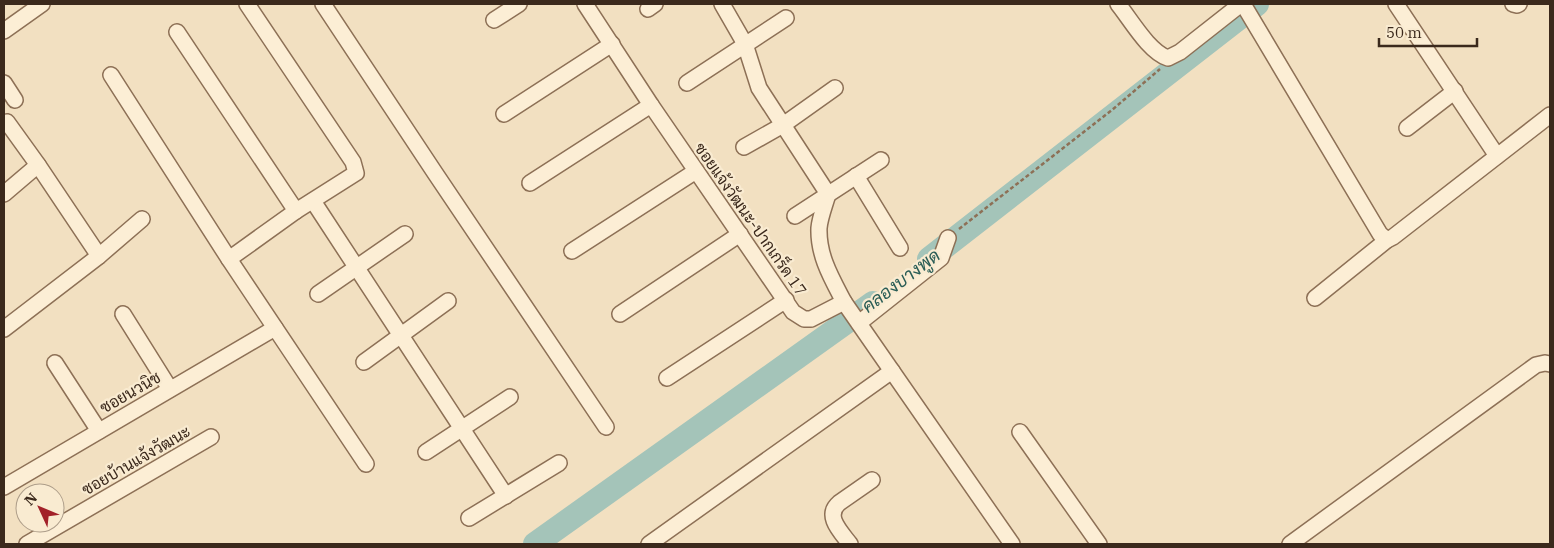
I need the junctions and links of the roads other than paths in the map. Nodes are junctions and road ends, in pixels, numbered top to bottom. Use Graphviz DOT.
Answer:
graph roads {
  1 [pos="42,4"];
  2 [pos="247,4"];
  3 [pos="323,4"];
  4 [pos="519,4"];
  5 [pos="585,4"];
  6 [pos="722,4"];
  7 [pos="1118,4"];
  8 [pos="1396,4"];
  9 [pos="1513,4"];
  10 [pos="1518,4"];
  11 [pos="1245,9"];
  12 [pos="786,18"];
  13 [pos="494,20"];
  14 [pos="4,31"];
  15 [pos="177,32"];
  16 [pos="612,44"];
  17 [pos="745,44"];
  18 [pos="110,75"];
  19 [pos="4,83"];
  20 [pos="687,83"];
  21 [pos="835,88"];
  22 [pos="1455,91"];
  23 [pos="15,100"];
  24 [pos="651,105"];
  25 [pos="504,114"];
  26 [pos="1550,115"];
  27 [pos="7,122"];
  28 [pos="783,124"];
  29 [pos="1408,128"];
  30 [pos="744,147"];
  31 [pos="1497,156"];
  32 [pos="881,160"];
  33 [pos="38,164"];
  34 [pos="696,171"];
  35 [pos="856,176"];
  36 [pos="530,183"];
  37 [pos="4,194"];
  38 [pos="828,194"];
  39 [pos="313,201"];
  40 [pos="296,210"];
  41 [pos="795,216"];
  42 [pos="142,218"];
  43 [pos="404,234"];
  44 [pos="740,234"];
  45 [pos="948,238"];
  46 [pos="1387,240"];
  47 [pos="900,248"];
  48 [pos="572,251"];
  49 [pos="99,256"];
  50 [pos="229,258"];
  51 [pos="356,268"];
  52 [pos="318,294"];
  53 [pos="1315,298"];
  54 [pos="786,300"];
  55 [pos="448,302"];
  56 [pos="123,314"];
  57 [pos="620,314"];
  58 [pos="853,315"];
  59 [pos="4,328"];
  60 [pos="275,328"];
  61 [pos="401,336"];
  62 [pos="364,362"];
  63 [pos="55,363"];
  64 [pos="1550,364"];
  65 [pos="892,371"];
  66 [pos="667,378"];
  67 [pos="170,389"];
  68 [pos="510,397"];
  69 [pos="606,428"];
  70 [pos="462,429"];
  71 [pos="98,431"];
  72 [pos="1020,432"];
  73 [pos="211,437"];
  74 [pos="426,452"];
  75 [pos="559,463"];
  76 [pos="366,464"];
  77 [pos="872,480"];
  78 [pos="4,487"];
  79 [pos="506,496"];
  80 [pos="469,518"];
  81 [pos="27,544"];
  82 [pos="649,544"];
  83 [pos="850,544"];
  84 [pos="1012,544"];
  85 [pos="1099,544"];
  86 [pos="1290,544"];
  1 -- 14 [label="street"];
  2 -- 39 [label="street"];
  3 -- 69 [label="street"];
  4 -- 13 [label="street"];
  5 -- 16 [label="street, ซอยแจ้งวัฒนะ-ปากเกร็ด 17"];
  6 -- 17 [label="street"];
  7 -- 11 [label="street"];
  8 -- 22 [label="street"];
  9 -- 10 [label="street"];
  11 -- 46 [label="street"];
  12 -- 17 [label="street"];
  15 -- 40 [label="street"];
  16 -- 24 [label="street, ซอยแจ้งวัฒนะ-ปากเกร็ด 17"];
  16 -- 25 [label="street"];
  17 -- 20 [label="street"];
  17 -- 28 [label="street"];
  18 -- 50 [label="street"];
  19 -- 23 [label="street"];
  21 -- 28 [label="street"];
  22 -- 29 [label="street"];
  22 -- 31 [label="street"];
  24 -- 34 [label="street, ซอยแจ้งวัฒนะ-ปากเกร็ด 17"];
  24 -- 36 [label="street"];
  26 -- 31 [label="street"];
  27 -- 33 [label="street"];
  28 -- 30 [label="street"];
  28 -- 38 [label="street"];
  31 -- 46 [label="street"];
  32 -- 35 [label="street"];
  33 -- 37 [label="street"];
  33 -- 49 [label="street"];
  34 -- 44 [label="street, ซอยแจ้งวัฒนะ-ปากเกร็ด 17"];
  34 -- 48 [label="street"];
  35 -- 38 [label="street"];
  35 -- 47 [label="street"];
  38 -- 41 [label="street"];
  38 -- 58 [label="street"];
  39 -- 40 [label="street"];
  39 -- 51 [label="street"];
  40 -- 50 [label="street"];
  42 -- 49 [label="street"];
  43 -- 51 [label="street"];
  44 -- 54 [label="street, ซอยแจ้งวัฒนะ-ปากเกร็ด 17"];
  44 -- 57 [label="street"];
  45 -- 58 [label="street"];
  46 -- 53 [label="street"];
  49 -- 59 [label="street"];
  50 -- 60 [label="street"];
  51 -- 52 [label="street"];
  51 -- 61 [label="street"];
  54 -- 58 [label="street, ซอยแจ้งวัฒนะ-ปากเกร็ด 17"];
  54 -- 66 [label="street"];
  55 -- 61 [label="street"];
  56 -- 67 [label="street"];
  58 -- 65 [label="street"];
  60 -- 67 [label="street, ซอยนวนิช"];
  60 -- 76 [label="street"];
  61 -- 62 [label="street"];
  61 -- 70 [label="street"];
  63 -- 71 [label="street"];
  64 -- 86 [label="street"];
  65 -- 82 [label="street"];
  65 -- 84 [label="street"];
  67 -- 71 [label="street, ซอยนวนิช"];
  68 -- 70 [label="street"];
  70 -- 74 [label="street"];
  70 -- 79 [label="street"];
  71 -- 78 [label="street, ซอยนวนิช"];
  72 -- 85 [label="street"];
  73 -- 81 [label="street, ซอยบ้านแจ้งวัฒนะ"];
  75 -- 79 [label="street"];
  77 -- 83 [label="street"];
  79 -- 80 [label="street"];
}
